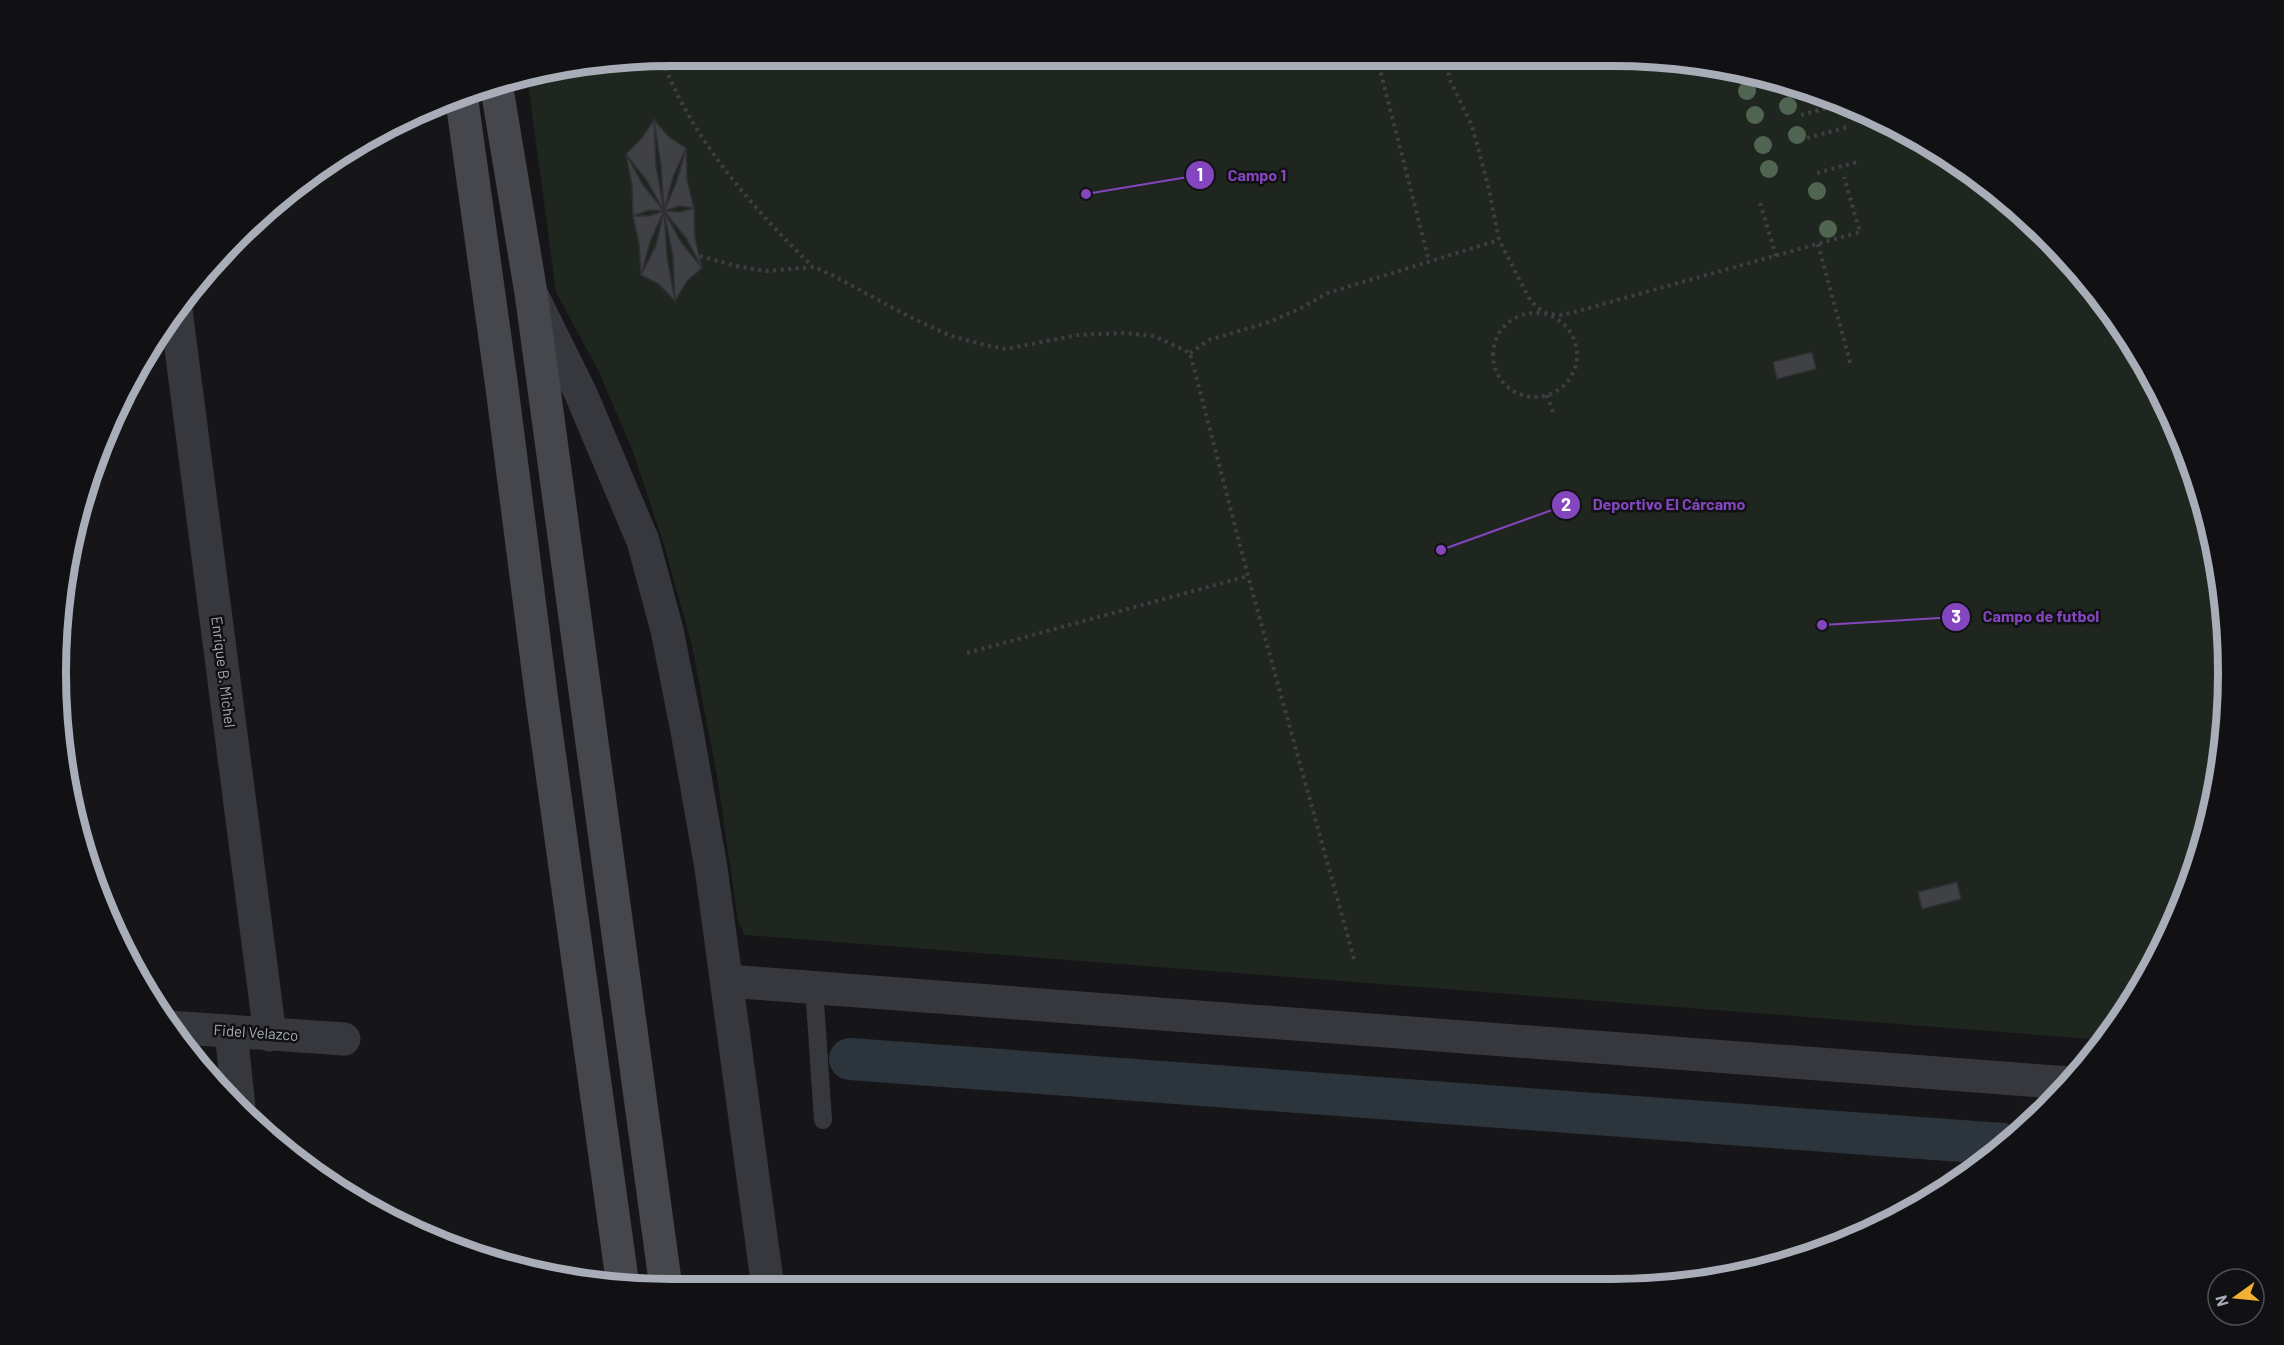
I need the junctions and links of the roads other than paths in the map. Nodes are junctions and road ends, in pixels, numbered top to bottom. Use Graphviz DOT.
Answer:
graph roads {
  1 [pos="498,92"];
  2 [pos="462,104"];
  3 [pos="531,293"];
  4 [pos="178,322"];
  5 [pos="727,981"];
  6 [pos="814,987"];
  7 [pos="181,1028"];
  8 [pos="231,1032"];
  9 [pos="270,1035"];
  10 [pos="344,1039"];
  11 [pos="2058,1082"];
  12 [pos="238,1094"];
  13 [pos="824,1120"];
  14 [pos="622,1277"];
  15 [pos="665,1279"];
  16 [pos="767,1279"];
  1 -- 3 [label="main road"];
  2 -- 14 [label="main road"];
  3 -- 5 [label="street"];
  3 -- 15 [label="main road"];
  4 -- 9 [label="street, Enrique B. Michel"];
  5 -- 6 [label="street"];
  5 -- 16 [label="street"];
  6 -- 11 [label="street"];
  6 -- 13 [label="lane"];
  7 -- 8 [label="street, Fidel Velazco"];
  8 -- 9 [label="street, Fidel Velazco"];
  8 -- 12 [label="street"];
  9 -- 10 [label="street, Fidel Velazco"];
}
